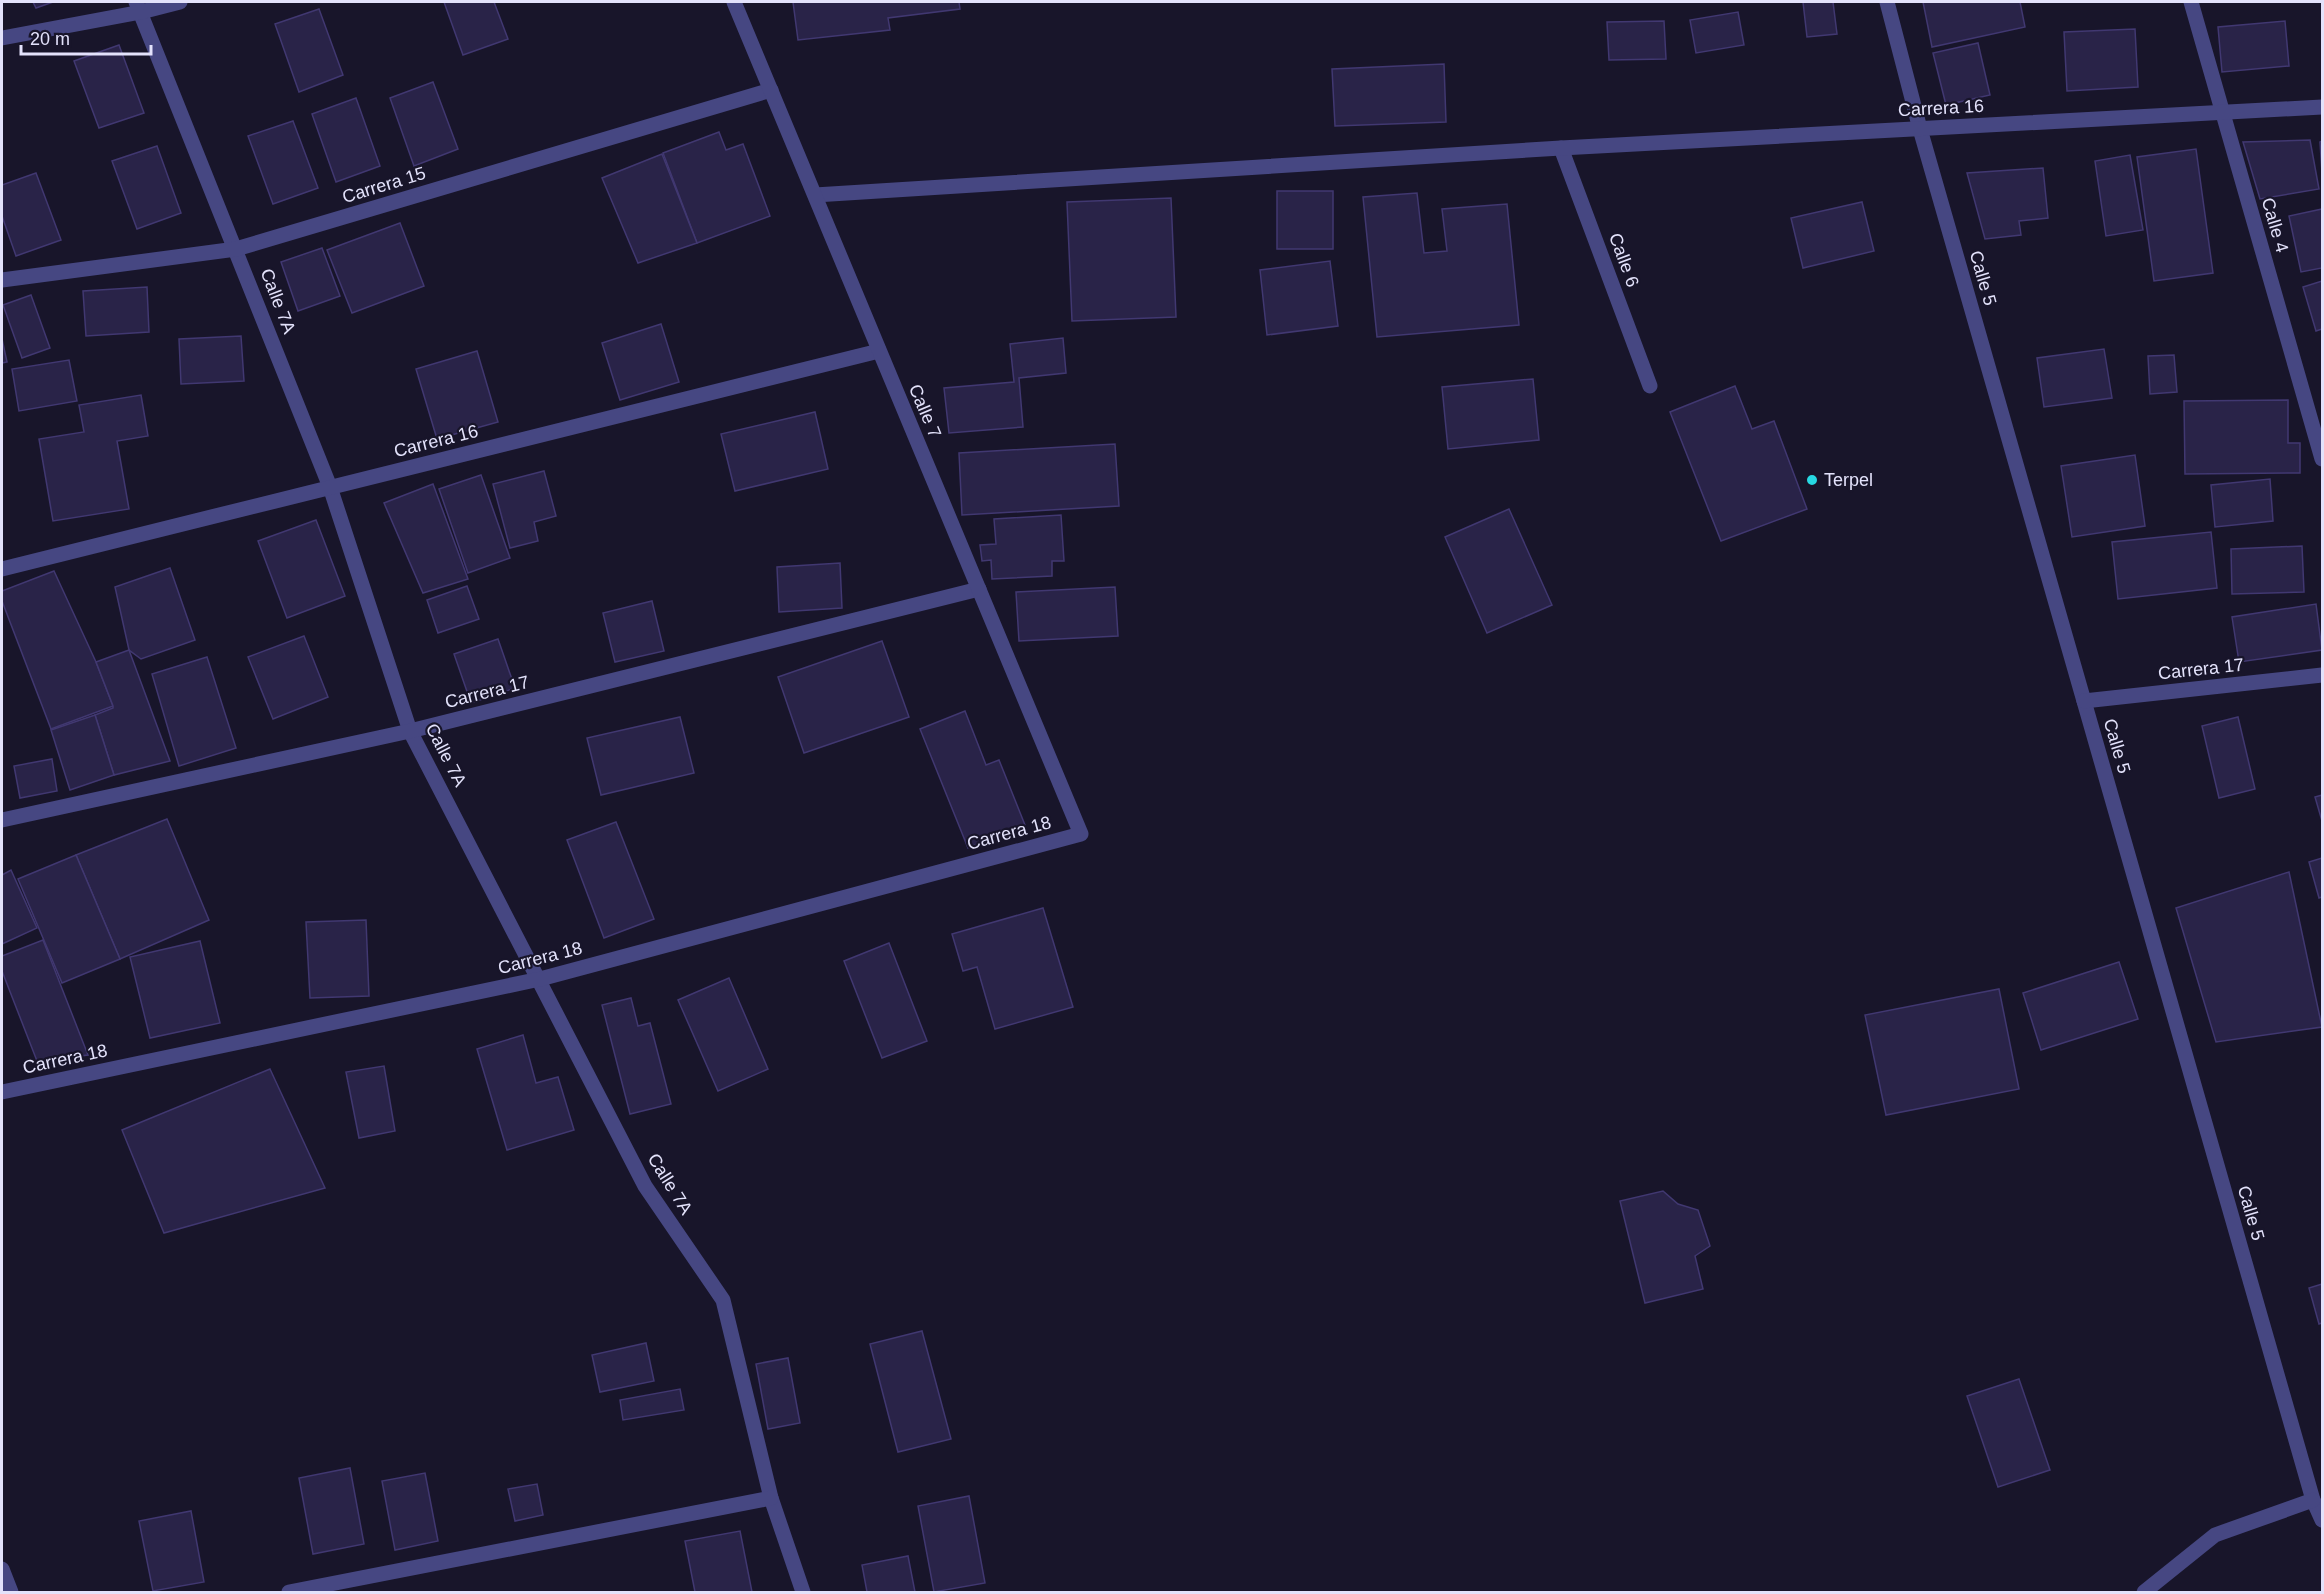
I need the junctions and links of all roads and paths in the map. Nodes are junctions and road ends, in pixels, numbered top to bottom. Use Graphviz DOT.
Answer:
graph roads {
  1 [pos="180,2"];
  2 [pos="734,2"];
  3 [pos="1887,2"];
  4 [pos="2192,2"];
  5 [pos="139,7"];
  6 [pos="2,38"];
  7 [pos="771,90"];
  8 [pos="2322,107"];
  9 [pos="2222,112"];
  10 [pos="1920,129"];
  11 [pos="1562,147"];
  12 [pos="814,195"];
  13 [pos="236,249"];
  14 [pos="2,280"];
  15 [pos="879,351"];
  16 [pos="1650,387"];
  17 [pos="2322,459"];
  18 [pos="330,487"];
  19 [pos="2,569"];
  20 [pos="979,589"];
  21 [pos="2322,675"];
  22 [pos="2084,701"];
  23 [pos="410,731"];
  24 [pos="2,820"];
  25 [pos="1081,834"];
  26 [pos="540,979"];
  27 [pos="2,1092"];
  28 [pos="771,1498"];
  29 [pos="2313,1500"];
  30 [pos="2322,1520"];
  31 [pos="2,1569"];
  32 [pos="11,1593"];
  33 [pos="289,1593"];
  34 [pos="802,1593"];
  35 [pos="2144,1593"];
  1 -- 5 [label="street"];
  2 -- 7 [label="street, Calle 7"];
  3 -- 10 [label="street, Calle 5"];
  4 -- 9 [label="street, Calle 4"];
  5 -- 6 [label="street"];
  5 -- 13 [label="street, Calle 7A"];
  7 -- 12 [label="street, Calle 7"];
  7 -- 13 [label="street, Carrera 15"];
  8 -- 9 [label="street, Carrera 16"];
  9 -- 10 [label="street, Carrera 16"];
  9 -- 17 [label="street, Calle 4"];
  10 -- 11 [label="street, Carrera 16"];
  10 -- 22 [label="street, Calle 5"];
  11 -- 12 [label="street, Carrera 16"];
  11 -- 16 [label="street, Calle 6"];
  12 -- 15 [label="street, Calle 7"];
  13 -- 14 [label="street, Carrera 15"];
  13 -- 18 [label="street, Calle 7A"];
  15 -- 18 [label="street, Carrera 16"];
  15 -- 20 [label="street, Calle 7"];
  18 -- 19 [label="street, Carrera 16"];
  18 -- 23 [label="street, Calle 7A"];
  20 -- 23 [label="street, Carrera 17"];
  20 -- 25 [label="street, Calle 7"];
  21 -- 22 [label="street, Carrera 17"];
  22 -- 29 [label="street, Calle 5"];
  23 -- 24 [label="street, Carrera 17"];
  23 -- 26 [label="street, Calle 7A"];
  25 -- 26 [label="street, Carrera 18"];
  26 -- 27 [label="street, Carrera 18"];
  26 -- 28 [label="street, Calle 7A"];
  28 -- 33 [label="street"];
  28 -- 34 [label="street, Calle 7A"];
  29 -- 30 [label="street, Calle 5"];
  29 -- 35 [label="street"];
  31 -- 32 [label="street"];
}
